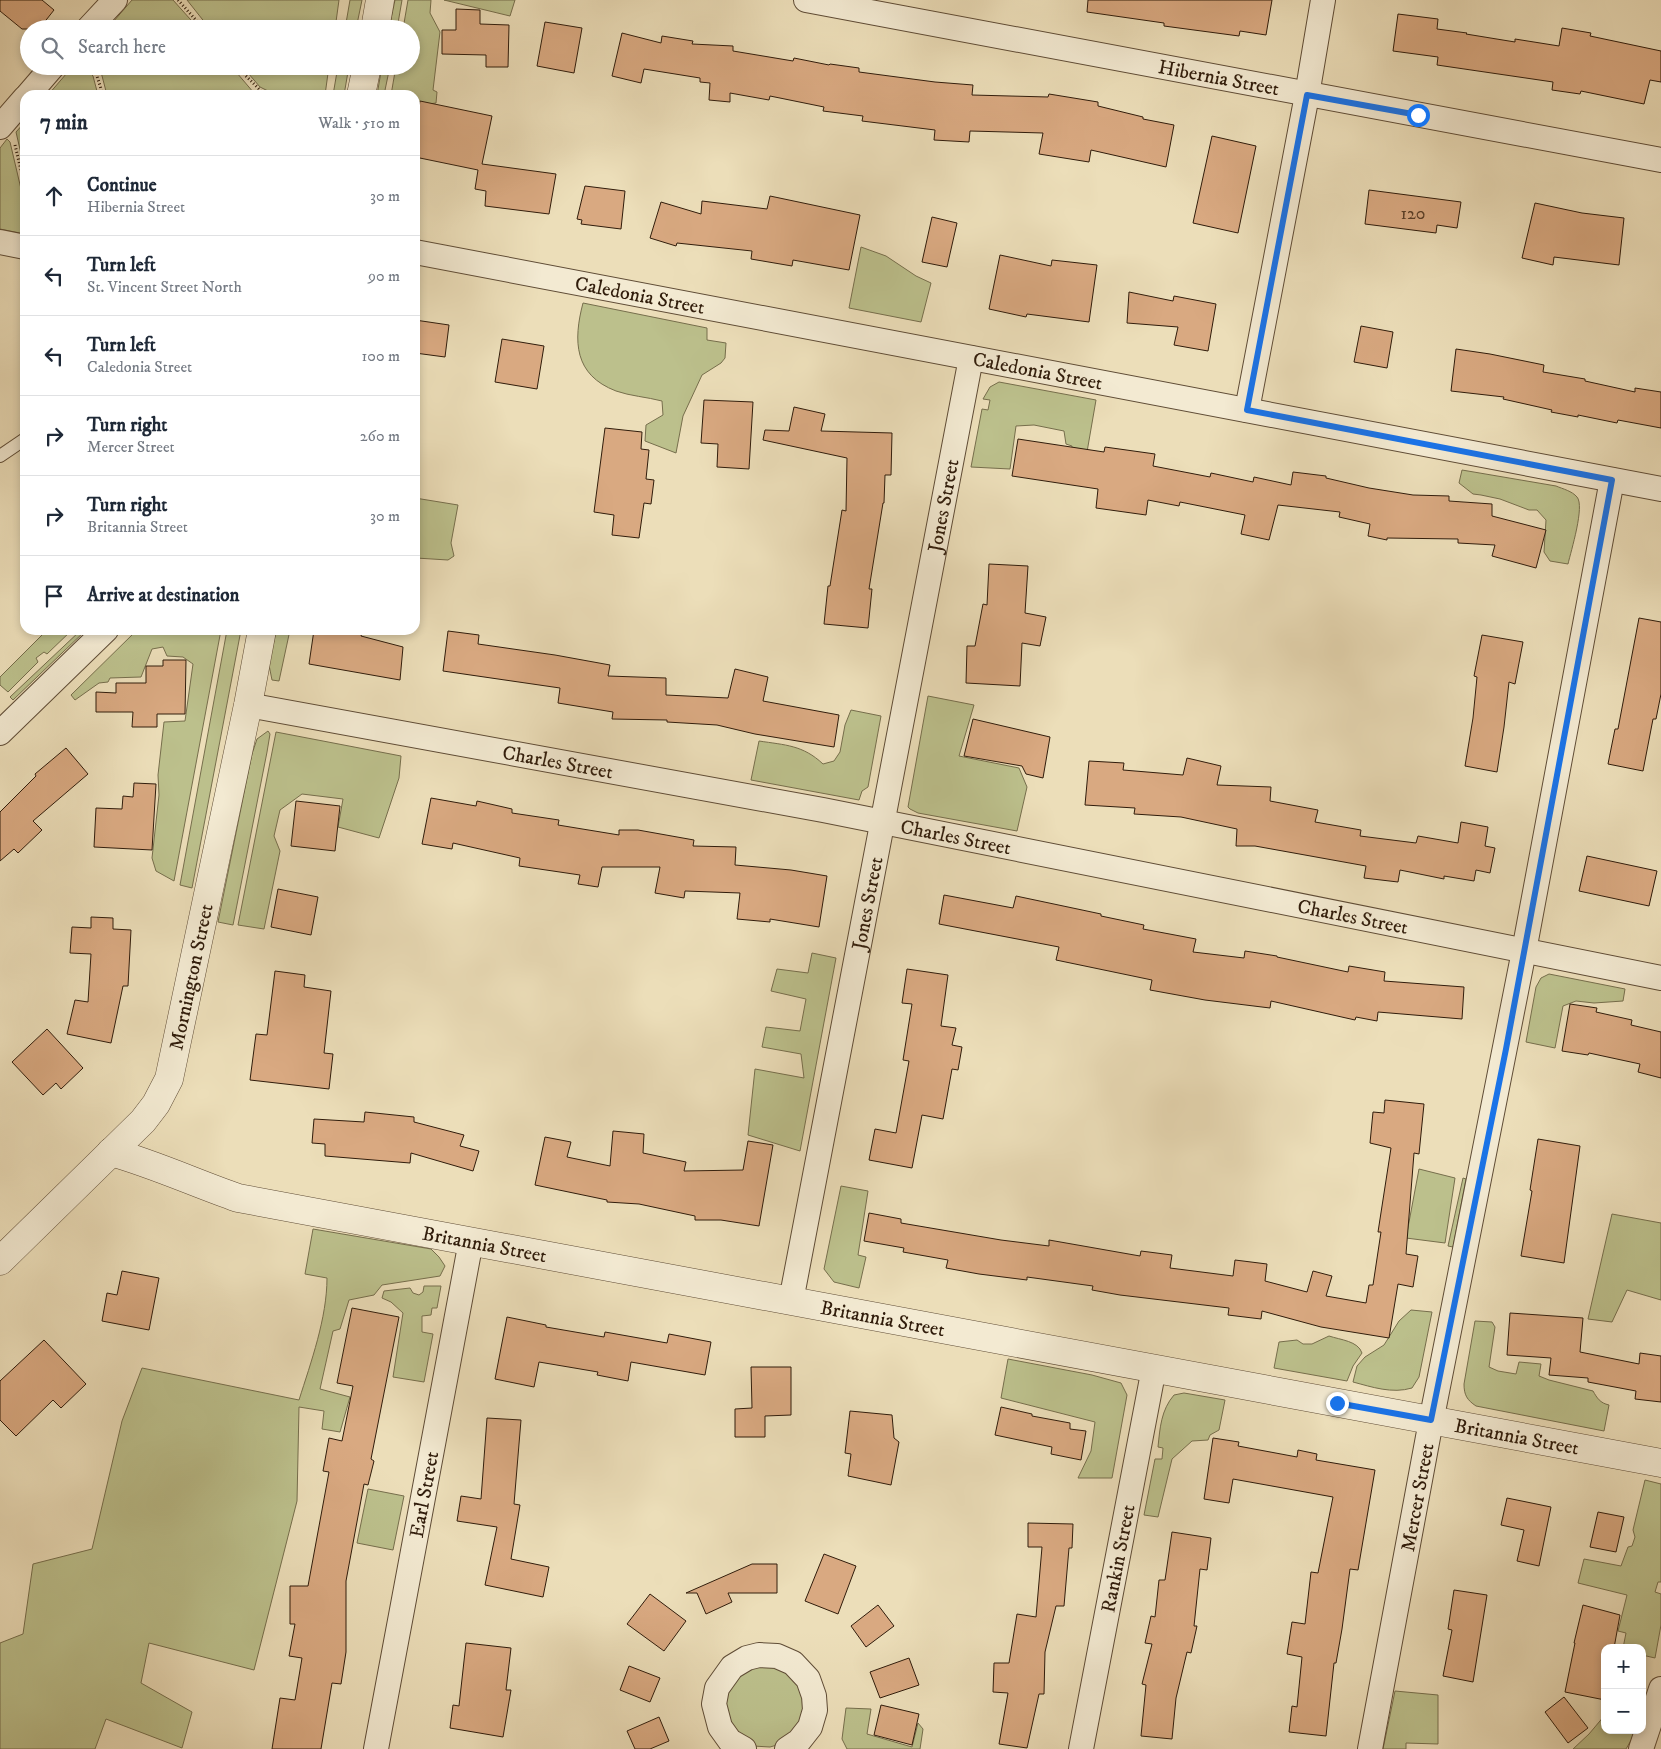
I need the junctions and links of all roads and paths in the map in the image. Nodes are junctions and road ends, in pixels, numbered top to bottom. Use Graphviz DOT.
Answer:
graph roads {
  1 [pos="115,0"];
  2 [pos="178,0"];
  3 [pos="380,0"];
  4 [pos="806,0"];
  5 [pos="1323,0"];
  6 [pos="96,20"];
  7 [pos="196,20"];
  8 [pos="376,20"];
  9 [pos="46,75"];
  10 [pos="97,75"];
  11 [pos="245,75"];
  12 [pos="365,75"];
  13 [pos="32,90"];
  14 [pos="101,90"];
  15 [pos="260,90"];
  16 [pos="362,90"];
  17 [pos="1307,95"];
  18 [pos="20,108"];
  19 [pos="7,133"];
  20 [pos="1661,160"];
  21 [pos="20,172"];
  22 [pos="0,242"];
  23 [pos="20,245"];
  24 [pos="420,253"];
  25 [pos="971,358"];
  26 [pos="1247,410"];
  27 [pos="20,442"];
  28 [pos="0,456"];
  29 [pos="1612,480"];
  30 [pos="1661,489"];
  31 [pos="101,635"];
  32 [pos="261,635"];
  33 [pos="248,705"];
  34 [pos="0,733"];
  35 [pos="883,822"];
  36 [pos="1524,951"];
  37 [pos="1661,978"];
  38 [pos="111,1152"];
  39 [pos="471,1241"];
  40 [pos="0,1261"];
  41 [pos="791,1301"];
  42 [pos="1154,1368"];
  43 [pos="1431,1420"];
  44 [pos="1661,1463"];
  45 [pos="1661,1689"];
  46 [pos="798,1746"];
  47 [pos="376,1749"];
  48 [pos="744,1749"];
  49 [pos="1081,1749"];
  50 [pos="1370,1749"];
  51 [pos="1641,1749"];
  1 -- 6 [label="street"];
  2 -- 7 [label="path"];
  3 -- 8 [label="street"];
  4 -- 17 [label="street, Hibernia Street"];
  5 -- 17 [label="street"];
  9 -- 13 [label="street"];
  10 -- 14 [label="path"];
  11 -- 15 [label="path"];
  12 -- 16 [label="street"];
  17 -- 20 [label="street, Hibernia Street"];
  17 -- 26 [label="street"];
  18 -- 19 [label="street"];
  19 -- 21 [label="path"];
  22 -- 23 [label="street"];
  24 -- 25 [label="street, Caledonia Street"];
  25 -- 26 [label="street, Caledonia Street"];
  25 -- 35 [label="street, Jones Street"];
  26 -- 29 [label="street, Caledonia Street"];
  27 -- 28 [label="lane"];
  29 -- 30 [label="street, Caledonia Street"];
  29 -- 36 [label="street, Mercer Street"];
  31 -- 34 [label="street"];
  32 -- 33 [label="street, Mornington Street"];
  33 -- 35 [label="street, Charles Street"];
  33 -- 38 [label="street, Mornington Street"];
  35 -- 36 [label="street, Charles Street"];
  35 -- 41 [label="street, Jones Street"];
  36 -- 37 [label="street, Charles Street"];
  36 -- 43 [label="street, Mercer Street"];
  38 -- 39 [label="street, Britannia Street"];
  38 -- 40 [label="street, Mornington Street"];
  39 -- 41 [label="street, Britannia Street"];
  39 -- 47 [label="street, Earl Street"];
  41 -- 42 [label="street, Britannia Street"];
  42 -- 43 [label="street, Britannia Street"];
  42 -- 49 [label="street, Rankin Street"];
  43 -- 44 [label="street, Britannia Street"];
  43 -- 50 [label="street, Mercer Street"];
  45 -- 51 [label="street"];
  46 -- 48 [label="street"];
}
